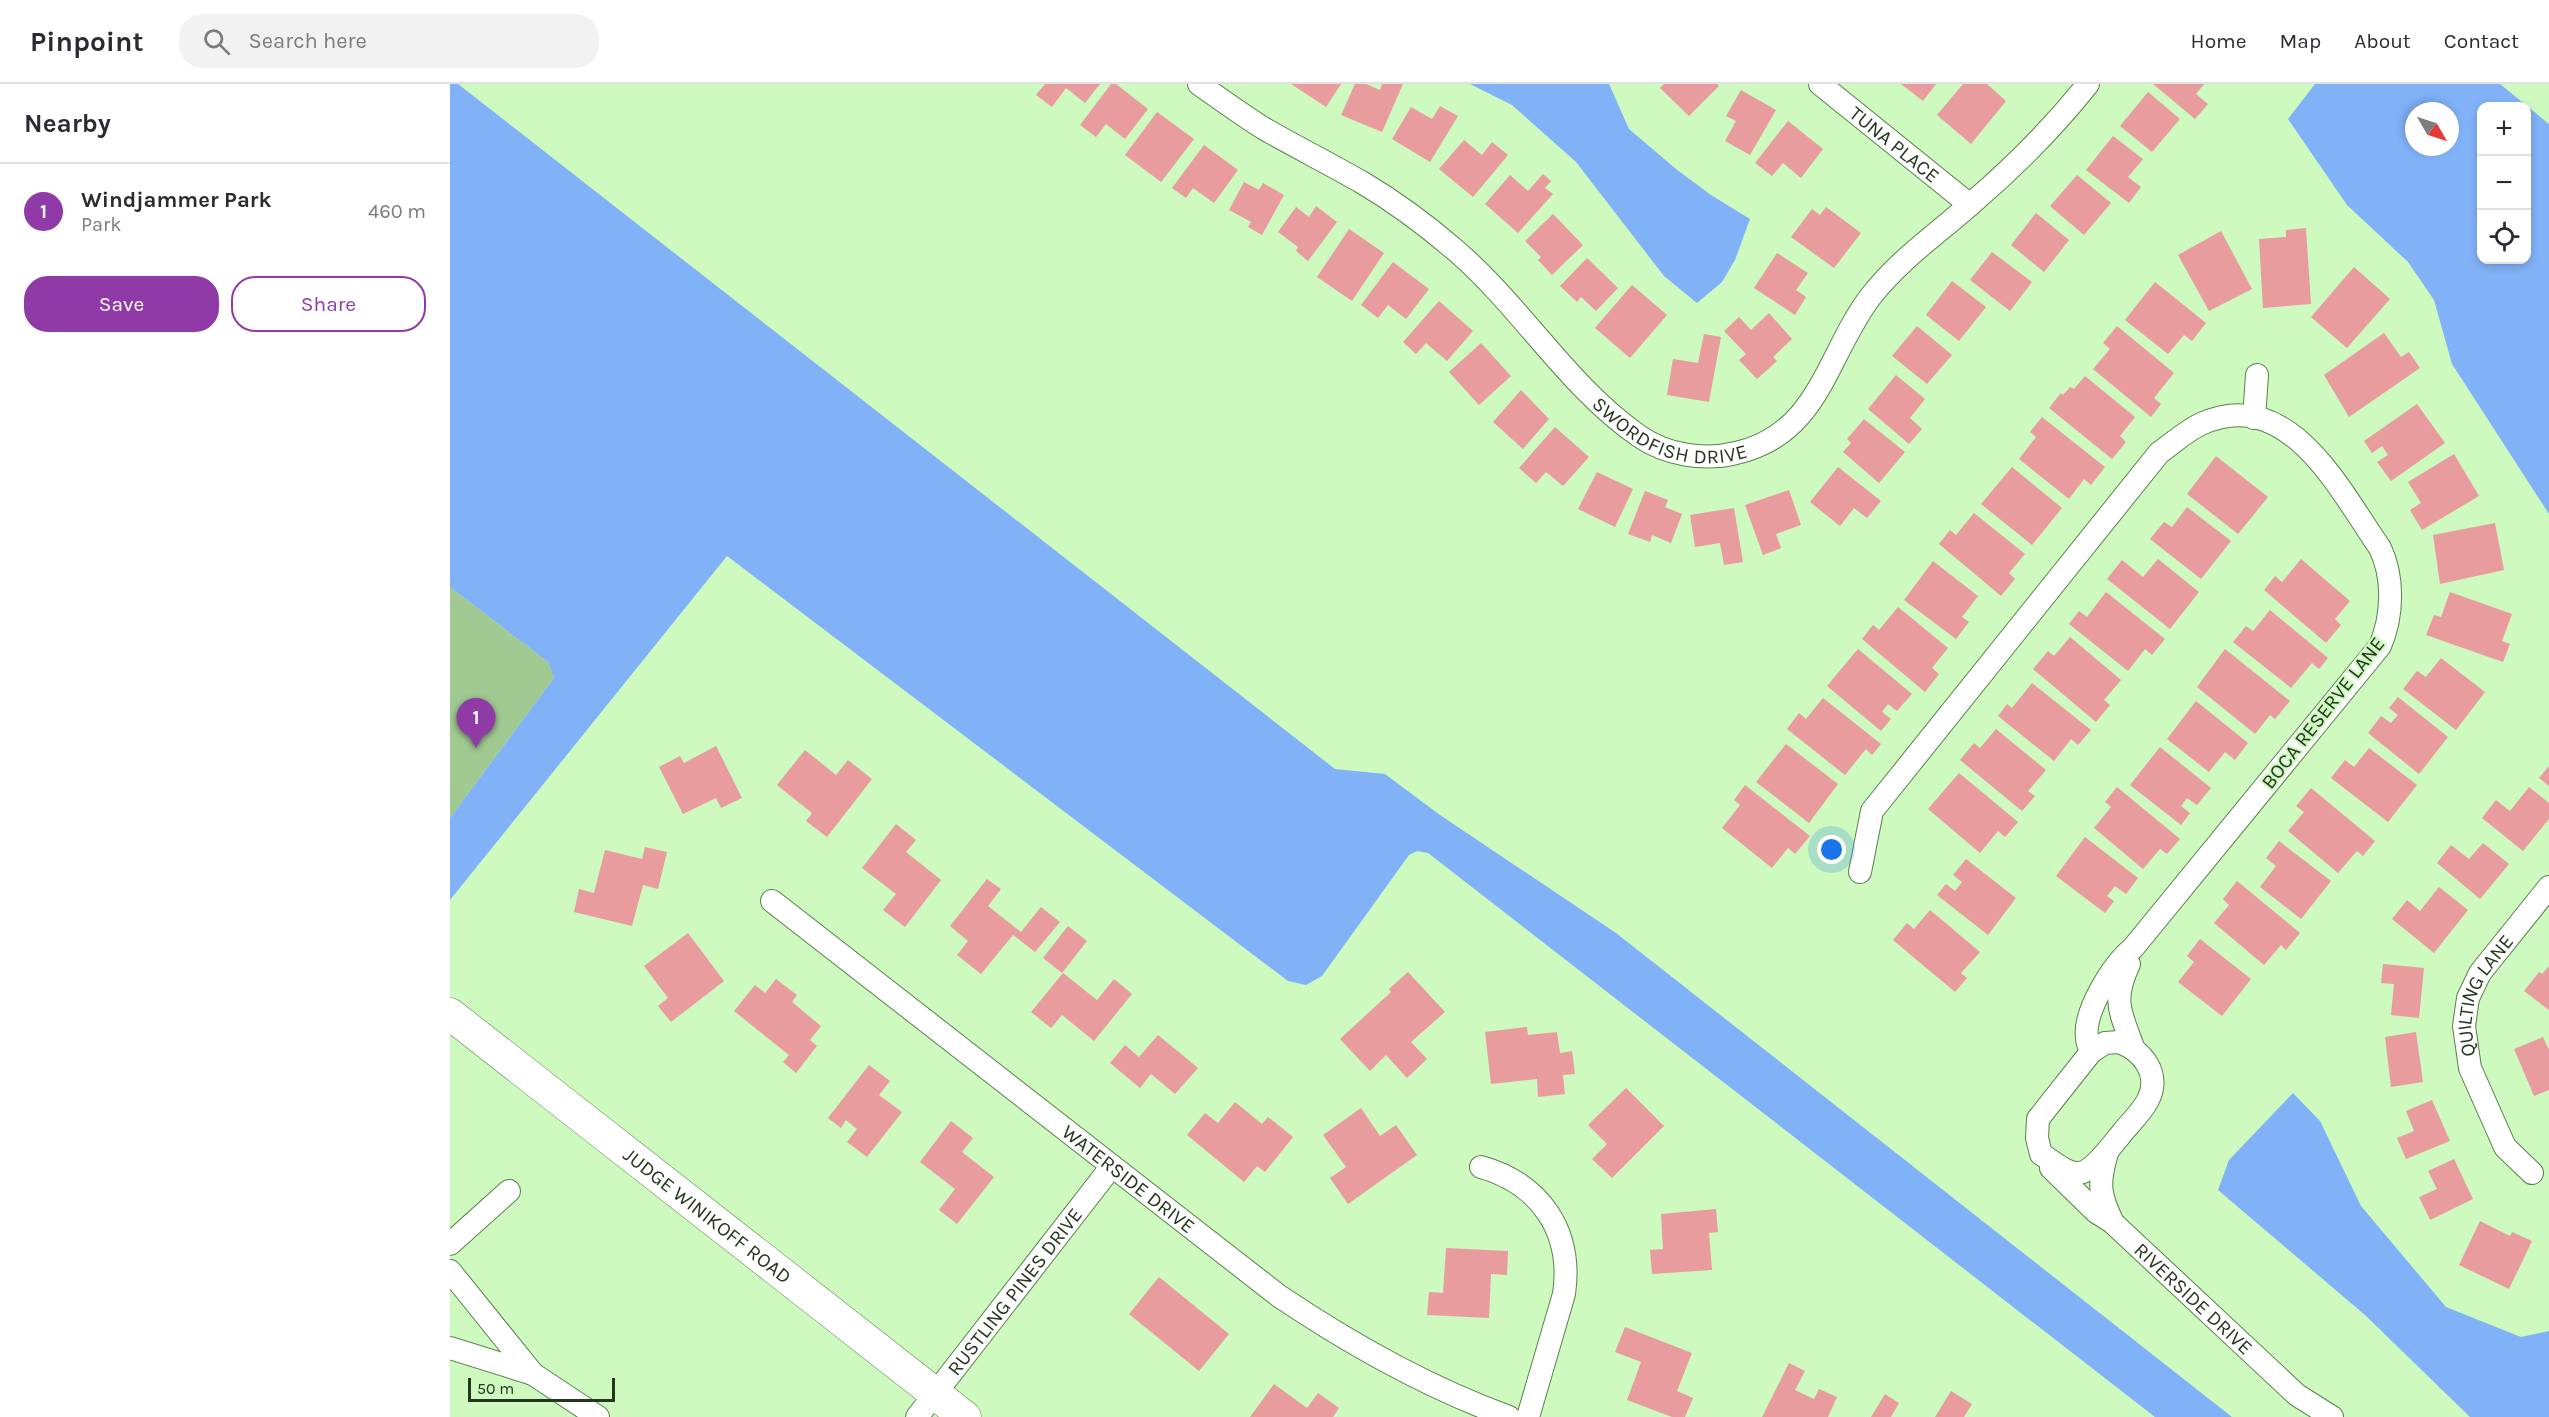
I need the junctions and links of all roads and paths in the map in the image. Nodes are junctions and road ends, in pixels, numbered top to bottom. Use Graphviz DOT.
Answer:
graph roads {
  1 [pos="1199,84"];
  2 [pos="1820,84"];
  3 [pos="2088,84"];
  4 [pos="1970,205"];
  5 [pos="2257,375"];
  6 [pos="2254,418"];
  7 [pos="1860,872"];
  8 [pos="2549,887"];
  9 [pos="772,901"];
  10 [pos="2133,948"];
  11 [pos="450,1014"];
  12 [pos="2133,1047"];
  13 [pos="2091,1052"];
  14 [pos="2107,1153"];
  15 [pos="2041,1154"];
  16 [pos="1112,1166"];
  17 [pos="1481,1167"];
  18 [pos="2532,1173"];
  19 [pos="509,1191"];
  20 [pos="2113,1223"];
  21 [pos="450,1244"];
  22 [pos="450,1271"];
  23 [pos="450,1348"];
  24 [pos="533,1374"];
  25 [pos="926,1405"];
  26 [pos="597,1417"];
  27 [pos="965,1417"];
  28 [pos="1509,1417"];
  29 [pos="1528,1417"];
  30 [pos="2332,1417"];
  1 -- 4 [label="street, SWORDFISH DRIVE"];
  2 -- 4 [label="street, TUNA PLACE"];
  3 -- 4 [label="street, SWORDFISH DRIVE"];
  5 -- 6 [label="street"];
  6 -- 7 [label="street, BOCA RESERVE LANE"];
  6 -- 10 [label="street, BOCA RESERVE LANE"];
  8 -- 18 [label="street, QUILTING LANE"];
  9 -- 16 [label="street, WATERSIDE DRIVE"];
  10 -- 12 [label="street, BOCA RESERVE LANE"];
  10 -- 13 [label="street, BOCA RESERVE LANE"];
  11 -- 25 [label="street, JUDGE WINIKOFF ROAD"];
  12 -- 13 [label="street"];
  12 -- 14 [label="street, BOCA RESERVE LANE"];
  13 -- 15 [label="street"];
  14 -- 15 [label="street, BOCA RESERVE LANE"];
  14 -- 20 [label="street, RIVERSIDE DRIVE"];
  15 -- 20 [label="street"];
  16 -- 25 [label="street, RUSTLING PINES DRIVE"];
  16 -- 28 [label="street, WATERSIDE DRIVE"];
  17 -- 29 [label="street"];
  19 -- 21 [label="street"];
  20 -- 30 [label="street, RIVERSIDE DRIVE"];
  22 -- 24 [label="street"];
  23 -- 24 [label="street"];
  24 -- 26 [label="street"];
  25 -- 27 [label="street, JUDGE WINIKOFF ROAD"];
}
